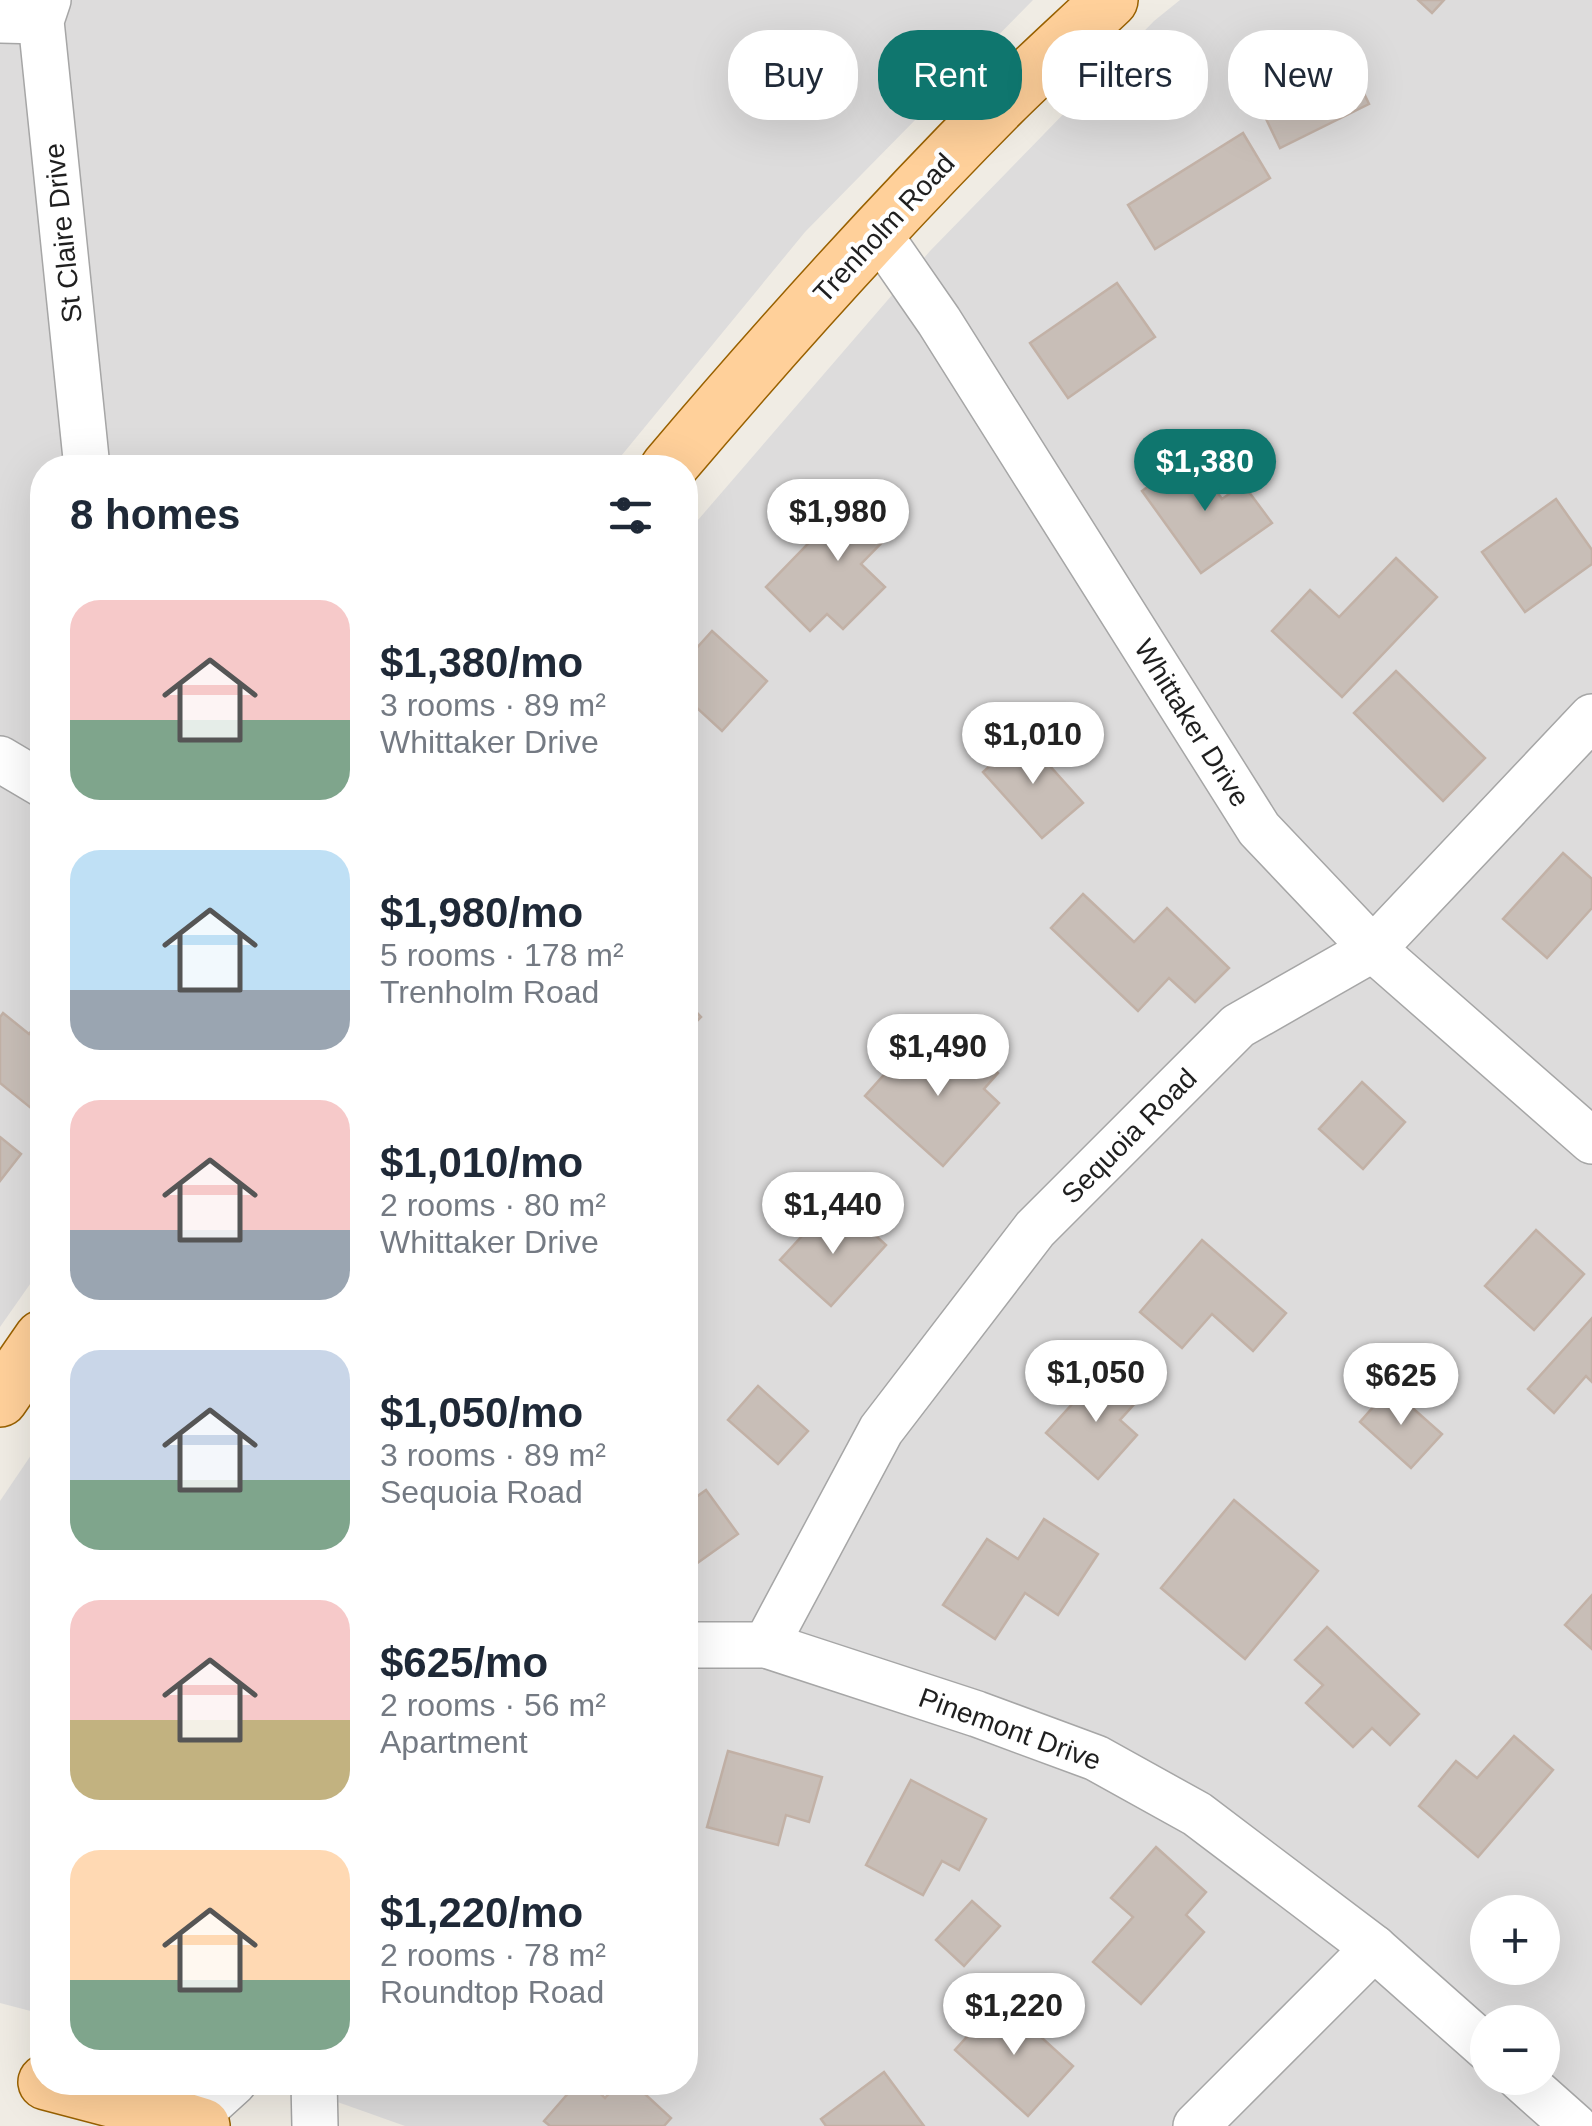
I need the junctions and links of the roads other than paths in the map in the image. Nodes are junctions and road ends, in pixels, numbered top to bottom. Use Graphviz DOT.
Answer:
graph roads {
  1 [pos="1110,0"];
  2 [pos="30,14"];
  3 [pos="878,233"];
  4 [pos="85,455"];
  5 [pos="679,455"];
  6 [pos="1592,717"];
  7 [pos="0,759"];
  8 [pos="30,777"];
  9 [pos="1373,949"];
  10 [pos="1592,1141"];
  11 [pos="30,1355"];
  12 [pos="0,1399"];
  13 [pos="698,1645"];
  14 [pos="766,1645"];
  15 [pos="1374,1948"];
  16 [pos="1470,2033"];
  17 [pos="0,2074"];
  18 [pos="30,2079"];
  19 [pos="95,2095"];
  20 [pos="222,2095"];
  21 [pos="314,2095"];
  22 [pos="1539,2095"];
  23 [pos="196,2124"];
  24 [pos="315,2126"];
  25 [pos="1196,2126"];
  26 [pos="1574,2126"];
  1 -- 3 [label="main road, Trenholm Road"];
  2 -- 4 [label="street, St Claire Drive"];
  3 -- 5 [label="main road, Trenholm Road"];
  3 -- 9 [label="street, Whittaker Drive"];
  6 -- 9 [label="street, Sequoia Road"];
  7 -- 8 [label="street"];
  9 -- 10 [label="street, Whittaker Drive"];
  9 -- 14 [label="street, Sequoia Road"];
  11 -- 12 [label="main road"];
  13 -- 14 [label="street, Pinemont Drive"];
  14 -- 15 [label="street, Pinemont Drive"];
  15 -- 16 [label="street, Pinemont Drive"];
  15 -- 25 [label="street"];
  17 -- 18 [label="main road"];
  19 -- 23 [label="main road"];
  20 -- 23 [label="street"];
  21 -- 24 [label="street"];
  22 -- 26 [label="street"];
}
